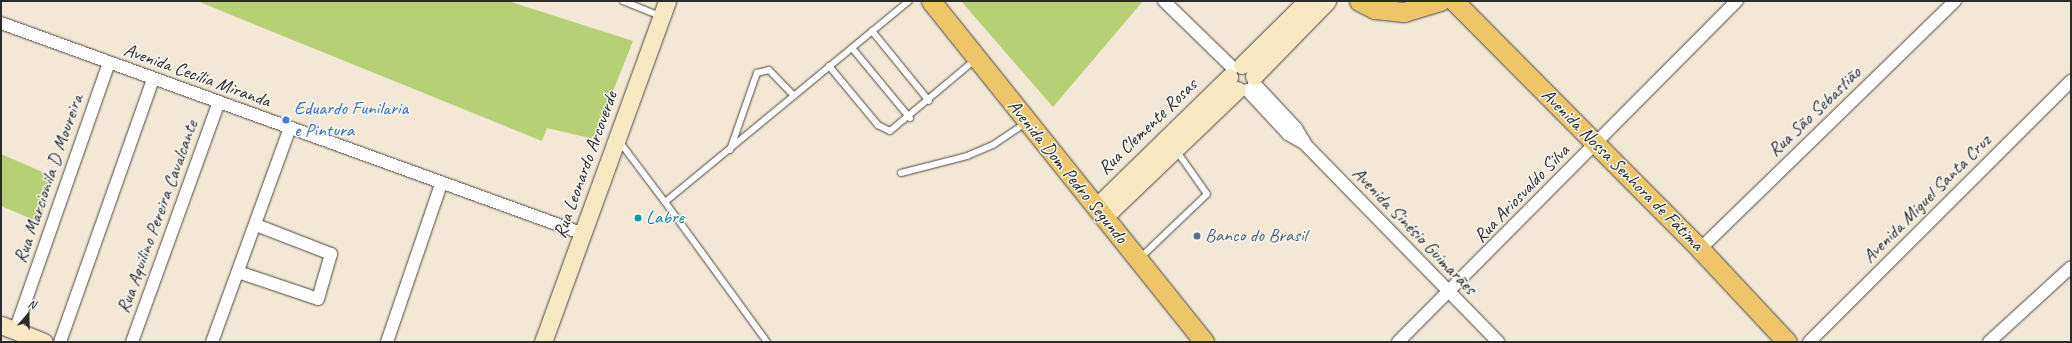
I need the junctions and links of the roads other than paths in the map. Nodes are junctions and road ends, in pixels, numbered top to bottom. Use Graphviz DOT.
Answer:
graph roads {
  1 [pos="623,1"];
  2 [pos="667,1"];
  3 [pos="909,1"];
  4 [pos="931,1"];
  5 [pos="1164,1"];
  6 [pos="1307,1"];
  7 [pos="1326,1"];
  8 [pos="1359,1"];
  9 [pos="1440,1"];
  10 [pos="1454,1"];
  11 [pos="1725,1"];
  12 [pos="1737,1"];
  13 [pos="1955,1"];
  14 [pos="662,17"];
  15 [pos="1717,20"];
  16 [pos="1,23"];
  17 [pos="872,31"];
  18 [pos="852,48"];
  19 [pos="976,59"];
  20 [pos="109,63"];
  21 [pos="829,66"];
  22 [pos="1242,78"];
  23 [pos="153,80"];
  24 [pos="2071,81"];
  25 [pos="794,96"];
  26 [pos="930,101"];
  27 [pos="218,104"];
  28 [pos="910,118"];
  29 [pos="1026,123"];
  30 [pos="290,128"];
  31 [pos="618,140"];
  32 [pos="1596,144"];
  33 [pos="1176,150"];
  34 [pos="729,151"];
  35 [pos="901,173"];
  36 [pos="441,184"];
  37 [pos="665,202"];
  38 [pos="1100,212"];
  39 [pos="256,224"];
  40 [pos="584,234"];
  41 [pos="1700,249"];
  42 [pos="1137,260"];
  43 [pos="2071,267"];
  44 [pos="238,272"];
  45 [pos="1450,294"];
  46 [pos="8,328"];
  47 [pos="44,342"];
  48 [pos="60,342"];
  49 [pos="132,342"];
  50 [pos="212,342"];
  51 [pos="387,342"];
  52 [pos="543,342"];
  53 [pos="767,342"];
  54 [pos="1204,342"];
  55 [pos="1398,342"];
  56 [pos="1498,342"];
  57 [pos="1787,342"];
  58 [pos="1809,342"];
  59 [pos="1989,342"];
  1 -- 14 [label="lane"];
  2 -- 14 [label="main road, Rua Leonardo Arcoverde"];
  3 -- 17 [label="lane"];
  4 -- 19 [label="main road, Avenida Dom Pedro Segundo"];
  5 -- 22 [label="street, Avenida Sinésio Guimarães"];
  6 -- 22 [label="main road, Rua Clemente Rosas"];
  7 -- 22 [label="main road, Rua Clemente Rosas"];
  8 -- 9 [label="main road"];
  10 -- 32 [label="main road, Avenida Nossa Senhora de Fátima"];
  11 -- 15 [label="street"];
  12 -- 15 [label="street, Rua Ariosvaldo Silva"];
  13 -- 41 [label="street, Rua São Sebastião"];
  14 -- 31 [label="main road, Rua Leonardo Arcoverde"];
  15 -- 32 [label="street, Rua Ariosvaldo Silva"];
  16 -- 20 [label="street, Avenida Cecília Miranda"];
  17 -- 18 [label="lane"];
  17 -- 26 [label="lane"];
  18 -- 21 [label="lane"];
  18 -- 28 [label="lane"];
  19 -- 26 [label="lane"];
  19 -- 29 [label="main road, Avenida Dom Pedro Segundo"];
  20 -- 23 [label="street, Avenida Cecília Miranda"];
  20 -- 46 [label="street, Rua Marcionila D Moureira"];
  21 -- 25 [label="lane"];
  21 -- 28 [label="lane"];
  22 -- 33 [label="main road, Rua Clemente Rosas"];
  22 -- 38 [label="main road, Rua Clemente Rosas"];
  22 -- 45 [label="street, Avenida Sinésio Guimarães"];
  23 -- 27 [label="street, Avenida Cecília Miranda"];
  23 -- 48 [label="street"];
  24 -- 58 [label="street, Avenida Miguel Santa Cruz"];
  25 -- 34 [label="lane"];
  25 -- 34 [label="lane"];
  26 -- 28 [label="lane"];
  27 -- 30 [label="street, Avenida Cecília Miranda"];
  27 -- 49 [label="street, Rua Aquilino Pereira Cavalcante"];
  29 -- 35 [label="lane"];
  29 -- 38 [label="main road, Avenida Dom Pedro Segundo"];
  30 -- 36 [label="street, Avenida Cecília Miranda"];
  30 -- 39 [label="street"];
  31 -- 37 [label="lane"];
  31 -- 40 [label="main road, Rua Leonardo Arcoverde"];
  32 -- 41 [label="main road, Avenida Nossa Senhora de Fátima"];
  32 -- 45 [label="street, Rua Ariosvaldo Silva"];
  33 -- 38 [label="main road, Rua Clemente Rosas"];
  33 -- 42 [label="lane"];
  34 -- 37 [label="lane"];
  36 -- 40 [label="street, Avenida Cecília Miranda"];
  36 -- 51 [label="street"];
  37 -- 53 [label="lane"];
  38 -- 42 [label="main road, Avenida Dom Pedro Segundo"];
  39 -- 44 [label="street"];
  39 -- 44 [label="street"];
  40 -- 52 [label="main road, Rua Leonardo Arcoverde"];
  41 -- 57 [label="main road, Avenida Nossa Senhora de Fátima"];
  42 -- 54 [label="main road, Avenida Dom Pedro Segundo"];
  43 -- 59 [label="street"];
  44 -- 50 [label="street"];
  45 -- 55 [label="street, Rua Ariosvaldo Silva"];
  45 -- 56 [label="street, Avenida Sinésio Guimarães"];
  46 -- 47 [label="main road"];
}
